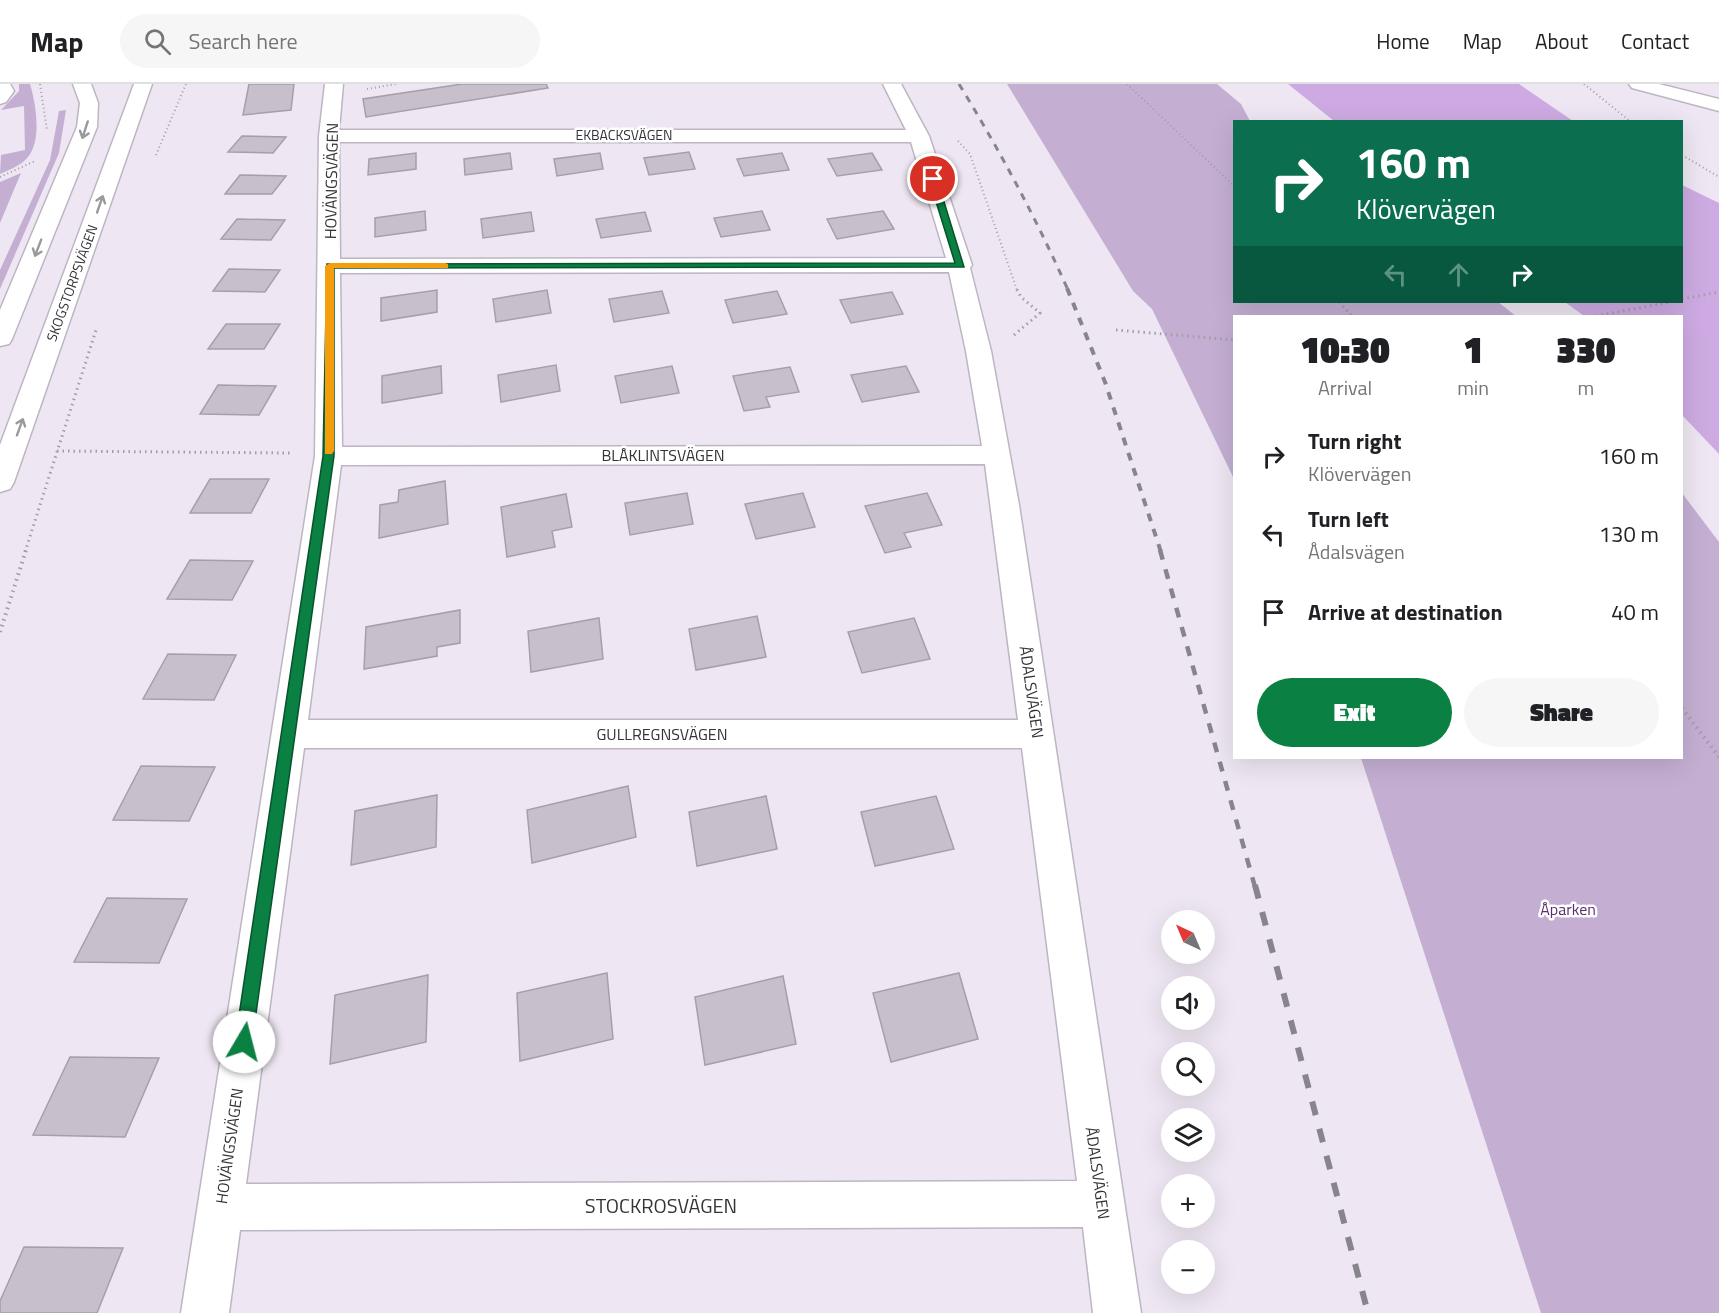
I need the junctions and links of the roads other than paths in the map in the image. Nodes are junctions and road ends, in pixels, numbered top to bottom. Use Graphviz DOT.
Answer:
graph roads {
  1 [pos="1,84"];
  2 [pos="82,84"];
  3 [pos="143,84"];
  4 [pos="334,84"];
  5 [pos="892,84"];
  6 [pos="1638,84"];
  7 [pos="0,98"];
  8 [pos="1719,105"];
  9 [pos="329,136"];
  10 [pos="919,136"];
  11 [pos="330,266"];
  12 [pos="961,266"];
  13 [pos="0,339"];
  14 [pos="997,455"];
  15 [pos="328,456"];
  16 [pos="0,482"];
  17 [pos="287,734"];
  18 [pos="1038,734"];
  19 [pos="1102,1204"];
  20 [pos="220,1207"];
  21 [pos="205,1313"];
  22 [pos="1117,1313"];
  1 -- 7 [label="street"];
  2 -- 13 [label="street, one-way"];
  16 -- 3 [label="street, SKOGSTORPSVÄGEN, one-way"];
  4 -- 9 [label="street, HOVÄNGSVÄGEN"];
  5 -- 10 [label="street, ÅDALSVÄGEN"];
  6 -- 8 [label="street"];
  9 -- 10 [label="street, EKBACKSVÄGEN"];
  9 -- 11 [label="street, HOVÄNGSVÄGEN"];
  10 -- 12 [label="street, ÅDALSVÄGEN"];
  11 -- 12 [label="street"];
  11 -- 15 [label="street, HOVÄNGSVÄGEN"];
  12 -- 14 [label="street, ÅDALSVÄGEN"];
  14 -- 15 [label="street, BLÅKLINTSVÄGEN"];
  14 -- 18 [label="street, ÅDALSVÄGEN"];
  15 -- 17 [label="street, HOVÄNGSVÄGEN"];
  17 -- 18 [label="street, GULLREGNSVÄGEN"];
  17 -- 20 [label="street, HOVÄNGSVÄGEN"];
  18 -- 19 [label="street, ÅDALSVÄGEN"];
  19 -- 20 [label="street, STOCKROSVÄGEN"];
  19 -- 22 [label="street, ÅDALSVÄGEN"];
  20 -- 21 [label="street, HOVÄNGSVÄGEN"];
}
